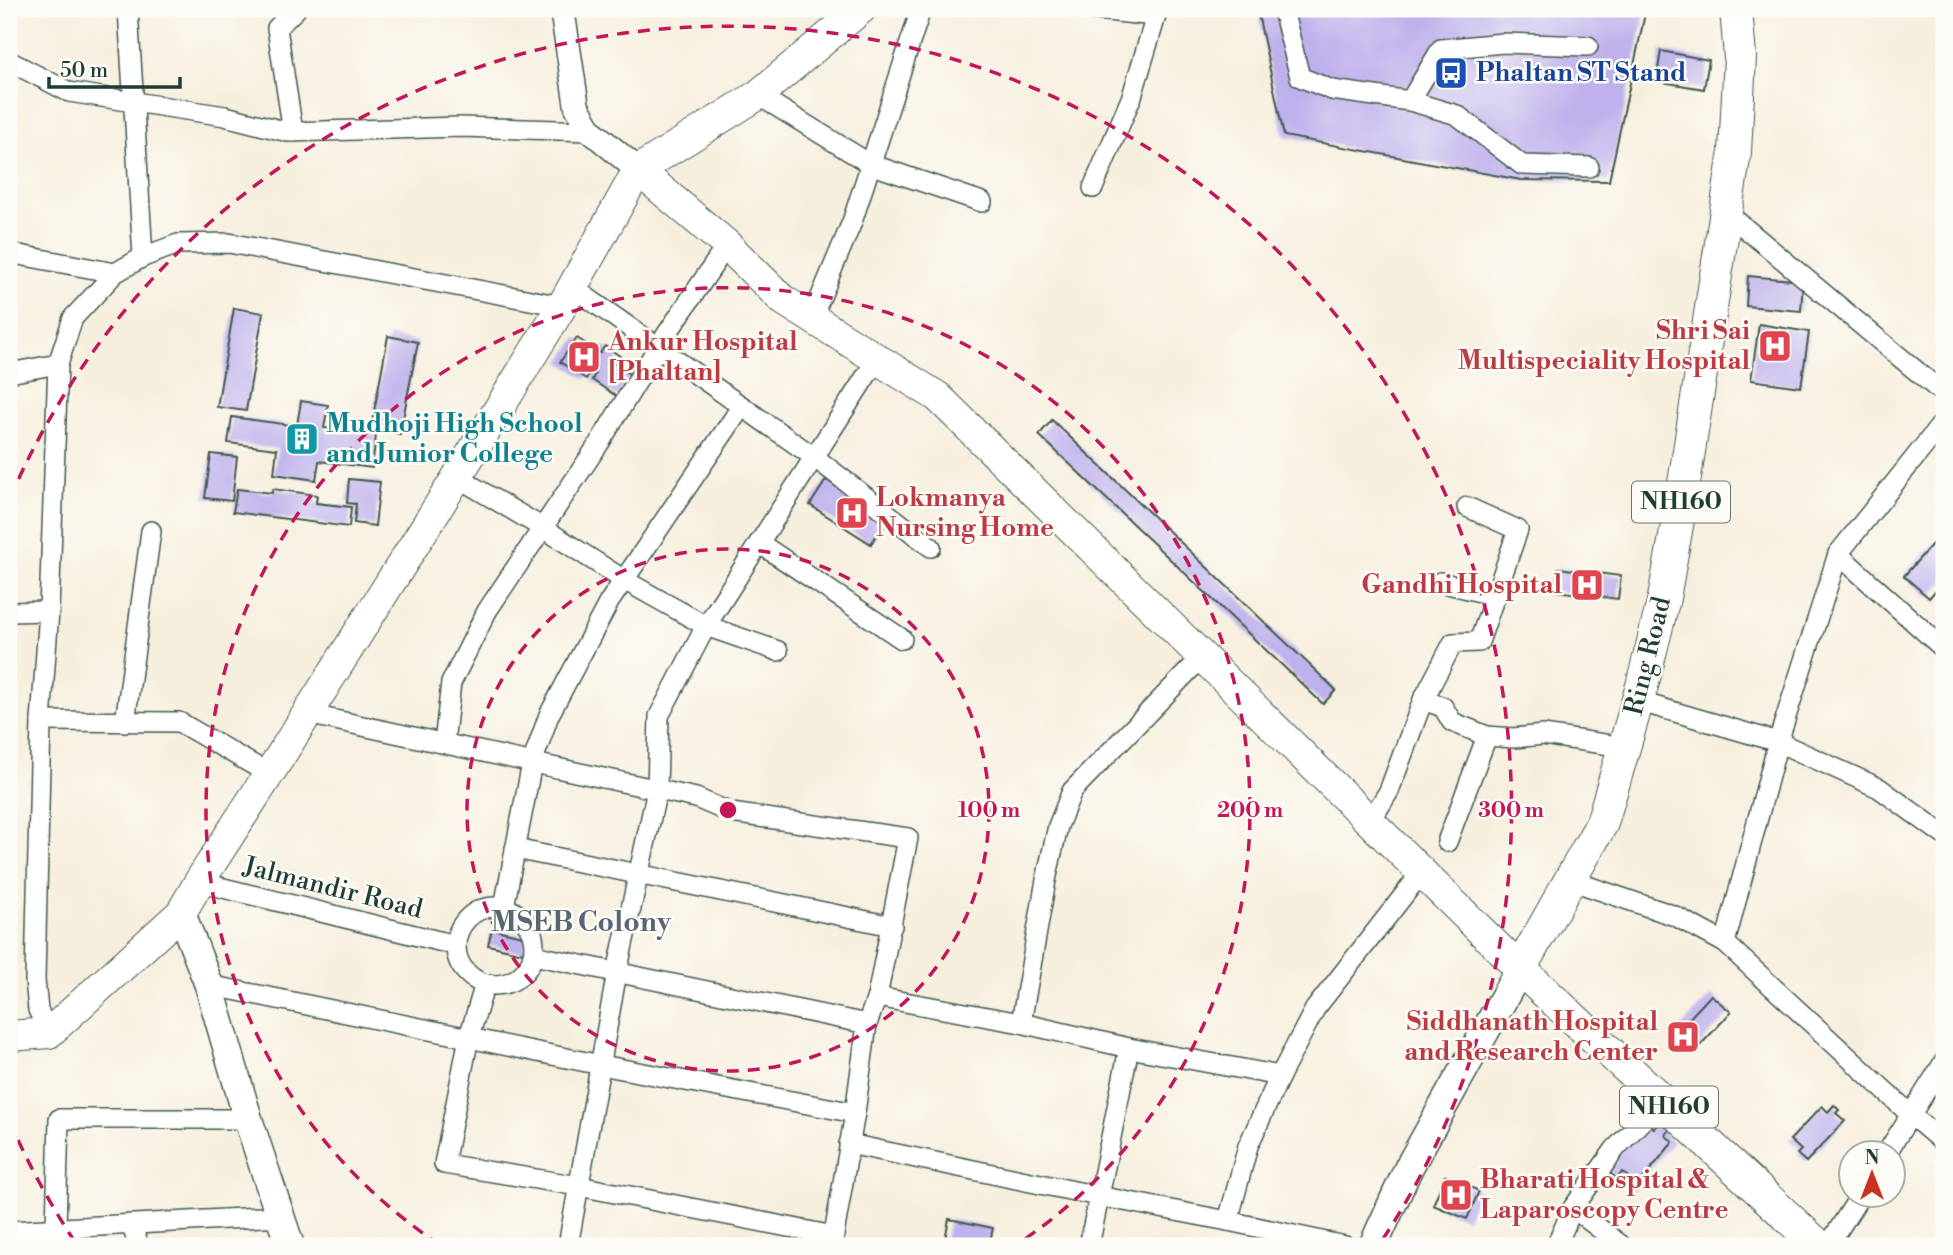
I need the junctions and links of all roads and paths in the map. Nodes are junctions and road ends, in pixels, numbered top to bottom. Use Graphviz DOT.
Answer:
graph roads {
  1 [pos="128,9"];
  2 [pos="296,9"];
  3 [pos="562,9"];
  4 [pos="921,9"];
  5 [pos="1086,9"];
  6 [pos="1284,9"];
  7 [pos="1736,9"];
  8 [pos="858,10"];
  9 [pos="1588,47"];
  10 [pos="9,61"];
  11 [pos="758,95"];
  12 [pos="1410,101"];
  13 [pos="133,103"];
  14 [pos="591,131"];
  15 [pos="293,132"];
  16 [pos="870,164"];
  17 [pos="1589,167"];
  18 [pos="638,170"];
  19 [pos="1093,188"];
  20 [pos="982,202"];
  21 [pos="1727,213"];
  22 [pos="727,245"];
  23 [pos="9,253"];
  24 [pos="143,257"];
  25 [pos="115,273"];
  26 [pos="567,296"];
  27 [pos="812,318"];
  28 [pos="658,347"];
  29 [pos="877,359"];
  30 [pos="58,364"];
  31 [pos="9,373"];
  32 [pos="1944,394"];
  33 [pos="742,406"];
  34 [pos="1944,421"];
  35 [pos="814,457"];
  36 [pos="457,477"];
  37 [pos="1467,507"];
  38 [pos="542,528"];
  39 [pos="151,531"];
  40 [pos="759,543"];
  41 [pos="931,547"];
  42 [pos="1838,554"];
  43 [pos="624,580"];
  44 [pos="1440,582"];
  45 [pos="1496,596"];
  46 [pos="49,611"];
  47 [pos="9,612"];
  48 [pos="706,626"];
  49 [pos="902,639"];
  50 [pos="1944,649"];
  51 [pos="778,651"];
  52 [pos="1202,657"];
  53 [pos="1423,700"];
  54 [pos="1637,701"];
  55 [pos="307,714"];
  56 [pos="41,721"];
  57 [pos="125,722"];
  58 [pos="1487,736"];
  59 [pos="1778,742"];
  60 [pos="443,743"];
  61 [pos="1624,747"];
  62 [pos="532,763"];
  63 [pos="269,774"];
  64 [pos="657,790"];
  65 [pos="1370,822"];
  66 [pos="1944,835"];
  67 [pos="1447,842"];
  68 [pos="515,849"];
  69 [pos="1422,872"];
  70 [pos="638,874"];
  71 [pos="1570,880"];
  72 [pos="198,882"];
  73 [pos="504,907"];
  74 [pos="181,913"];
  75 [pos="892,926"];
  76 [pos="1725,943"];
  77 [pos="455,945"];
  78 [pos="533,955"];
  79 [pos="1520,969"];
  80 [pos="617,972"];
  81 [pos="485,984"];
  82 [pos="209,985"];
  83 [pos="877,997"];
  84 [pos="1021,1023"];
  85 [pos="867,1024"];
  86 [pos="49,1033"];
  87 [pos="9,1036"];
  88 [pos="470,1037"];
  89 [pos="1129,1048"];
  90 [pos="601,1065"];
  91 [pos="1941,1074"];
  92 [pos="1280,1076"];
  93 [pos="1662,1100"];
  94 [pos="855,1113"];
  95 [pos="1911,1115"];
  96 [pos="248,1119"];
  97 [pos="1895,1140"];
  98 [pos="1944,1143"];
  99 [pos="849,1144"];
  100 [pos="579,1186"];
  101 [pos="1098,1196"];
  102 [pos="1573,1208"];
  103 [pos="1851,1210"];
  104 [pos="280,1216"];
  105 [pos="1228,1221"];
  106 [pos="128,1224"];
  107 [pos="56,1227"];
  108 [pos="19,1236"];
  109 [pos="833,1241"];
  110 [pos="125,1246"];
  111 [pos="139,1246"];
  112 [pos="290,1246"];
  113 [pos="568,1246"];
  114 [pos="1089,1246"];
  115 [pos="1345,1246"];
  116 [pos="1373,1246"];
  117 [pos="1556,1246"];
  118 [pos="1622,1246"];
  119 [pos="1819,1246"];
  120 [pos="1828,1246"];
  1 -- 13 [label="street"];
  2 -- 15 [label="street"];
  3 -- 14 [label="street"];
  4 -- 16 [label="street"];
  5 -- 19 [label="street"];
  6 -- 12 [label="street"];
  7 -- 21 [label="highway, Ring Road / NH160"];
  8 -- 11 [label="main road"];
  9 -- 12 [label="street"];
  10 -- 13 [label="street"];
  11 -- 16 [label="street"];
  11 -- 18 [label="main road"];
  12 -- 17 [label="street"];
  13 -- 15 [label="street"];
  13 -- 24 [label="street"];
  14 -- 15 [label="street"];
  14 -- 18 [label="street"];
  16 -- 20 [label="street"];
  16 -- 27 [label="street"];
  18 -- 22 [label="main road"];
  18 -- 26 [label="main road"];
  21 -- 32 [label="street"];
  21 -- 54 [label="highway, Ring Road / NH160"];
  22 -- 27 [label="main road"];
  22 -- 28 [label="street"];
  23 -- 25 [label="street"];
  24 -- 25 [label="street"];
  24 -- 26 [label="street"];
  25 -- 30 [label="street"];
  26 -- 28 [label="street"];
  26 -- 36 [label="main road"];
  27 -- 29 [label="main road"];
  28 -- 33 [label="street"];
  28 -- 38 [label="street"];
  29 -- 35 [label="street"];
  29 -- 52 [label="main road"];
  30 -- 31 [label="street"];
  30 -- 46 [label="street"];
  33 -- 35 [label="street"];
  33 -- 43 [label="street"];
  34 -- 42 [label="street"];
  35 -- 40 [label="street"];
  35 -- 41 [label="street"];
  36 -- 38 [label="street"];
  36 -- 55 [label="main road"];
  37 -- 45 [label="street"];
  38 -- 43 [label="street"];
  38 -- 60 [label="street"];
  39 -- 57 [label="street"];
  40 -- 48 [label="street"];
  40 -- 49 [label="street"];
  42 -- 50 [label="street"];
  42 -- 59 [label="street"];
  43 -- 48 [label="street"];
  43 -- 62 [label="street"];
  44 -- 45 [label="street"];
  45 -- 53 [label="street"];
  46 -- 47 [label="street"];
  46 -- 56 [label="street"];
  48 -- 51 [label="street"];
  48 -- 64 [label="street"];
  52 -- 65 [label="main road"];
  52 -- 84 [label="street"];
  53 -- 58 [label="street"];
  53 -- 65 [label="street"];
  54 -- 59 [label="street"];
  54 -- 61 [label="highway, Ring Road / NH160"];
  55 -- 60 [label="street"];
  55 -- 63 [label="main road"];
  56 -- 57 [label="street"];
  56 -- 86 [label="street"];
  57 -- 63 [label="street"];
  58 -- 61 [label="street"];
  58 -- 67 [label="street"];
  59 -- 66 [label="street"];
  59 -- 76 [label="street"];
  60 -- 62 [label="street"];
  61 -- 71 [label="highway, Ring Road / NH160"];
  62 -- 64 [label="street"];
  62 -- 68 [label="street"];
  63 -- 72 [label="main road"];
  64 -- 70 [label="street"];
  64 -- 75 [label="street"];
  65 -- 69 [label="main road"];
  68 -- 70 [label="street"];
  68 -- 73 [label="street"];
  69 -- 79 [label="main road"];
  69 -- 92 [label="street"];
  70 -- 75 [label="street"];
  70 -- 80 [label="street"];
  71 -- 76 [label="street"];
  71 -- 79 [label="highway, Ring Road / NH160"];
  72 -- 74 [label="main road"];
  72 -- 77 [label="street, Jalmandir Road"];
  73 -- 77 [label="street"];
  73 -- 78 [label="street"];
  74 -- 82 [label="main road"];
  74 -- 86 [label="main road"];
  75 -- 83 [label="street"];
  76 -- 95 [label="street"];
  77 -- 81 [label="street"];
  78 -- 80 [label="street"];
  78 -- 81 [label="street"];
  79 -- 93 [label="highway, NH160"];
  79 -- 116 [label="main road, Ring Road"];
  80 -- 85 [label="street"];
  80 -- 90 [label="street"];
  81 -- 88 [label="street"];
  82 -- 88 [label="street"];
  82 -- 96 [label="main road"];
  83 -- 84 [label="street"];
  83 -- 85 [label="street"];
  84 -- 89 [label="street"];
  85 -- 94 [label="street"];
  86 -- 87 [label="main road"];
  88 -- 90 [label="street"];
  88 -- 100 [label="street"];
  89 -- 92 [label="street"];
  89 -- 101 [label="street"];
  90 -- 94 [label="street"];
  90 -- 100 [label="street"];
  91 -- 95 [label="street"];
  92 -- 105 [label="street"];
  93 -- 102 [label="street"];
  93 -- 119 [label="highway, NH160"];
  94 -- 99 [label="street"];
  95 -- 97 [label="street"];
  95 -- 98 [label="street"];
  96 -- 104 [label="main road"];
  96 -- 107 [label="street"];
  99 -- 101 [label="street"];
  99 -- 109 [label="street"];
  100 -- 109 [label="street"];
  100 -- 113 [label="street"];
  101 -- 105 [label="street"];
  101 -- 114 [label="street"];
  102 -- 117 [label="street"];
  102 -- 118 [label="street"];
  103 -- 120 [label="street"];
  104 -- 106 [label="street"];
  104 -- 112 [label="main road"];
  105 -- 115 [label="street"];
  106 -- 107 [label="street"];
  106 -- 110 [label="street"];
  106 -- 111 [label="street"];
  107 -- 108 [label="street"];
}
